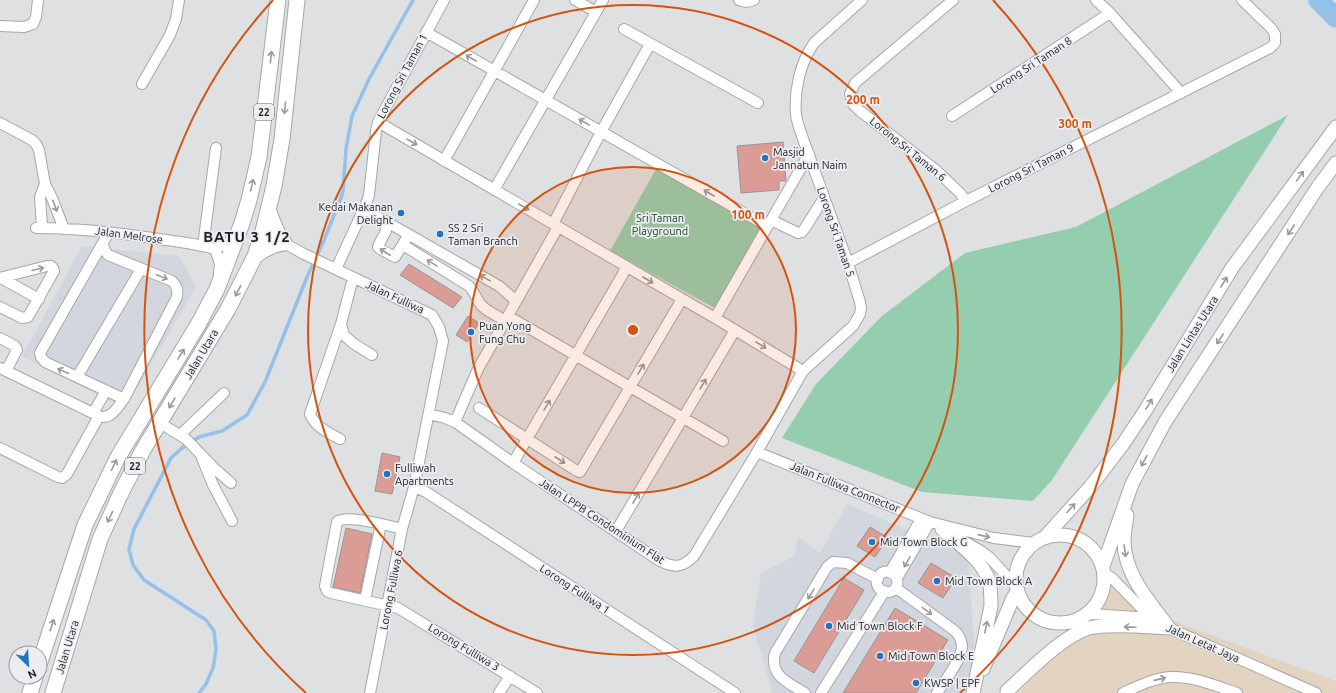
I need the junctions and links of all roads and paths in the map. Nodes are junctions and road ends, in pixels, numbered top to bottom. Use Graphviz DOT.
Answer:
graph roads {
  1 [pos="38,0"];
  2 [pos="179,0"];
  3 [pos="278,0"];
  4 [pos="296,0"];
  5 [pos="444,0"];
  6 [pos="534,0"];
  7 [pos="575,0"];
  8 [pos="603,0"];
  9 [pos="739,0"];
  10 [pos="754,0"];
  11 [pos="862,0"];
  12 [pos="953,0"];
  13 [pos="1096,0"];
  14 [pos="1242,0"];
  15 [pos="596,12"];
  16 [pos="1110,14"];
  17 [pos="0,26"];
  18 [pos="624,29"];
  19 [pos="426,32"];
  20 [pos="650,44"];
  21 [pos="494,71"];
  22 [pos="142,84"];
  23 [pos="1181,93"];
  24 [pos="546,100"];
  25 [pos="758,103"];
  26 [pos="952,116"];
  27 [pos="378,122"];
  28 [pos="0,123"];
  29 [pos="1336,127"];
  30 [pos="601,132"];
  31 [pos="216,148"];
  32 [pos="809,154"];
  33 [pos="444,161"];
  34 [pos="1336,163"];
  35 [pos="45,184"];
  36 [pos="494,190"];
  37 [pos="824,198"];
  38 [pos="966,201"];
  39 [pos="364,209"];
  40 [pos="268,210"];
  41 [pos="385,221"];
  42 [pos="242,223"];
  43 [pos="769,223"];
  44 [pos="555,225"];
  45 [pos="64,229"];
  46 [pos="109,232"];
  47 [pos="262,235"];
  48 [pos="408,235"];
  49 [pos="103,243"];
  50 [pos="284,243"];
  51 [pos="403,245"];
  52 [pos="203,246"];
  53 [pos="215,249"];
  54 [pos="255,256"];
  55 [pos="112,257"];
  56 [pos="93,261"];
  57 [pos="848,263"];
  58 [pos="627,267"];
  59 [pos="141,269"];
  60 [pos="336,269"];
  61 [pos="0,278"];
  62 [pos="354,278"];
  63 [pos="217,289"];
  64 [pos="39,299"];
  65 [pos="682,299"];
  66 [pos="516,301"];
  67 [pos="0,307"];
  68 [pos="506,318"];
  69 [pos="715,318"];
  70 [pos="341,324"];
  71 [pos="735,330"];
  72 [pos="0,338"];
  73 [pos="372,355"];
  74 [pos="576,355"];
  75 [pos="3,369"];
  76 [pos="803,370"];
  77 [pos="77,377"];
  78 [pos="630,387"];
  79 [pos="106,391"];
  80 [pos="224,393"];
  81 [pos="124,399"];
  82 [pos="479,408"];
  83 [pos="429,414"];
  84 [pos="96,415"];
  85 [pos="683,418"];
  86 [pos="455,422"];
  87 [pos="160,423"];
  88 [pos="527,439"];
  89 [pos="340,440"];
  90 [pos="723,441"];
  91 [pos="190,443"];
  92 [pos="0,448"];
  93 [pos="757,452"];
  94 [pos="513,463"];
  95 [pos="232,483"];
  96 [pos="1132,484"];
  97 [pos="414,487"];
  98 [pos="232,521"];
  99 [pos="932,523"];
  100 [pos="381,524"];
  101 [pos="402,529"];
  102 [pos="616,532"];
  103 [pos="1039,540"];
  104 [pos="1104,569"];
  105 [pos="878,579"];
  106 [pos="894,580"];
  107 [pos="1017,589"];
  108 [pos="884,592"];
  109 [pos="365,600"];
  110 [pos="388,605"];
  111 [pos="1085,616"];
  112 [pos="1151,618"];
  113 [pos="1071,622"];
  114 [pos="1168,628"];
  115 [pos="46,645"];
  116 [pos="510,676"];
  117 [pos="1006,692"];
  118 [pos="54,693"];
  119 [pos="370,693"];
  120 [pos="499,693"];
  121 [pos="537,693"];
  122 [pos="735,693"];
  123 [pos="805,693"];
  124 [pos="821,693"];
  125 [pos="937,693"];
  126 [pos="973,693"];
  127 [pos="1123,693"];
  128 [pos="1237,693"];
  129 [pos="1316,693"];
  1 -- 17 [label="street"];
  2 -- 22 [label="street"];
  42 -- 3 [label="highway, Jalan Utara / 22, one-way"];
  4 -- 40 [label="highway, Jalan Utara / 22, one-way"];
  5 -- 19 [label="street, Lorong Sri Taman 1"];
  6 -- 21 [label="street"];
  7 -- 15 [label="street"];
  8 -- 15 [label="street"];
  9 -- 10 [label="street"];
  11 -- 32 [label="street, Lorong Sri Taman 5"];
  12 -- 38 [label="street, Lorong Sri Taman 6"];
  13 -- 16 [label="street"];
  14 -- 23 [label="street, Lorong Sri Taman 9"];
  15 -- 24 [label="street"];
  16 -- 23 [label="street"];
  16 -- 26 [label="street, Lorong Sri Taman 8"];
  18 -- 20 [label="street"];
  21 -- 19 [label="street, one-way"];
  19 -- 27 [label="street, Lorong Sri Taman 1"];
  20 -- 25 [label="street"];
  20 -- 30 [label="street"];
  21 -- 24 [label="street"];
  21 -- 33 [label="street"];
  23 -- 38 [label="street, Lorong Sri Taman 9"];
  30 -- 24 [label="street, one-way"];
  24 -- 36 [label="street"];
  27 -- 33 [label="street, one-way"];
  27 -- 39 [label="street, Lorong Sri Taman 1"];
  28 -- 35 [label="street, Jalan Melrose"];
  103 -- 29 [label="main road, Jalan Lintas Utara, one-way"];
  43 -- 30 [label="street, one-way"];
  30 -- 44 [label="street"];
  31 -- 52 [label="street"];
  32 -- 37 [label="street, Lorong Sri Taman 5"];
  32 -- 43 [label="street"];
  33 -- 36 [label="street"];
  34 -- 96 [label="main road, one-way"];
  35 -- 45 [label="street, one-way"];
  35 -- 45 [label="street, Jalan Melrose"];
  36 -- 44 [label="street, one-way"];
  37 -- 43 [label="street"];
  37 -- 57 [label="street, Lorong Sri Taman 5"];
  38 -- 57 [label="street, Lorong Sri Taman 9"];
  39 -- 41 [label="street"];
  39 -- 60 [label="street, Lorong Sri Taman 1"];
  40 -- 47 [label="highway, Jalan Utara / 22"];
  40 -- 50 [label="highway"];
  41 -- 48 [label="street"];
  51 -- 41 [label="street, one-way"];
  42 -- 53 [label="street"];
  42 -- 63 [label="highway, Jalan Utara / 22"];
  43 -- 69 [label="street"];
  44 -- 58 [label="street"];
  44 -- 66 [label="street"];
  45 -- 46 [label="street, Jalan Melrose"];
  46 -- 49 [label="street"];
  46 -- 52 [label="street, Jalan Melrose"];
  47 -- 50 [label="street, Jalan Fulliwa"];
  47 -- 54 [label="highway, Jalan Utara / 22"];
  47 -- 63 [label="highway"];
  48 -- 51 [label="street"];
  66 -- 48 [label="street, one-way"];
  49 -- 55 [label="street"];
  49 -- 56 [label="street"];
  50 -- 54 [label="highway"];
  50 -- 60 [label="street, Jalan Fulliwa"];
  68 -- 51 [label="street, one-way"];
  52 -- 53 [label="street, Jalan Melrose"];
  53 -- 63 [label="street"];
  54 -- 87 [label="highway, Jalan Utara / 22, one-way"];
  55 -- 56 [label="street"];
  55 -- 59 [label="street"];
  77 -- 56 [label="street, one-way"];
  57 -- 76 [label="street, Lorong Sri Taman 5"];
  58 -- 65 [label="street, one-way"];
  58 -- 74 [label="street"];
  59 -- 77 [label="street"];
  59 -- 81 [label="street, one-way"];
  60 -- 62 [label="street, Jalan Fulliwa"];
  61 -- 64 [label="street"];
  61 -- 64 [label="street, one-way"];
  62 -- 70 [label="street"];
  62 -- 83 [label="street, Jalan Fulliwa"];
  115 -- 63 [label="highway, Jalan Utara / 22, one-way"];
  64 -- 67 [label="street"];
  65 -- 69 [label="street"];
  78 -- 65 [label="street, one-way"];
  66 -- 68 [label="street"];
  68 -- 74 [label="street"];
  68 -- 86 [label="street"];
  69 -- 71 [label="street"];
  70 -- 73 [label="street"];
  70 -- 89 [label="street"];
  71 -- 76 [label="street, one-way"];
  85 -- 71 [label="street, one-way"];
  72 -- 75 [label="street"];
  74 -- 78 [label="street"];
  88 -- 74 [label="street, one-way"];
  75 -- 84 [label="street"];
  76 -- 93 [label="street, Jalan LPPB Condominium Flat"];
  77 -- 79 [label="street"];
  78 -- 85 [label="street"];
  88 -- 78 [label="street, one-way"];
  79 -- 81 [label="street"];
  79 -- 84 [label="street"];
  80 -- 91 [label="street"];
  81 -- 84 [label="street"];
  82 -- 88 [label="street"];
  83 -- 86 [label="street, Jalan LPPB Condominium Flat"];
  83 -- 97 [label="street, Jalan Fulliwa"];
  84 -- 92 [label="street"];
  85 -- 90 [label="street"];
  102 -- 85 [label="street, one-way"];
  86 -- 94 [label="street, Jalan LPPB Condominium Flat"];
  87 -- 91 [label="street"];
  87 -- 118 [label="highway, Jalan Utara / 22, one-way"];
  88 -- 94 [label="street"];
  91 -- 95 [label="street"];
  91 -- 98 [label="street"];
  93 -- 99 [label="street, Jalan Fulliwa Connector"];
  93 -- 102 [label="street, Jalan LPPB Condominium Flat"];
  94 -- 102 [label="street, Jalan LPPB Condominium Flat"];
  96 -- 104 [label="main road"];
  96 -- 114 [label="main road, one-way"];
  97 -- 101 [label="street, Lorong Fulliwa 6"];
  97 -- 122 [label="street, Lorong Fulliwa 1"];
  99 -- 103 [label="street, Jalan Fulliwa Connector, one-way"];
  99 -- 106 [label="street"];
  99 -- 107 [label="street, Jalan Fulliwa Connector"];
  126 -- 99 [label="main road, one-way"];
  100 -- 101 [label="street"];
  100 -- 109 [label="street"];
  100 -- 109 [label="street, Lorong Fulliwa 3"];
  101 -- 110 [label="street, Lorong Fulliwa 6"];
  103 -- 104 [label="main road"];
  103 -- 107 [label="main road"];
  104 -- 111 [label="main road"];
  104 -- 112 [label="street"];
  105 -- 106 [label="street"];
  105 -- 108 [label="street"];
  105 -- 123 [label="street, one-way"];
  106 -- 108 [label="street"];
  106 -- 125 [label="street, one-way"];
  107 -- 113 [label="main road"];
  107 -- 126 [label="main road"];
  108 -- 124 [label="street"];
  109 -- 110 [label="street, Lorong Fulliwa 3"];
  110 -- 116 [label="street, Lorong Fulliwa 3"];
  110 -- 119 [label="street, Lorong Fulliwa 6"];
  111 -- 112 [label="street, Jalan Letat Jaya"];
  111 -- 113 [label="main road"];
  112 -- 114 [label="street, Jalan Letat Jaya"];
  113 -- 117 [label="main road"];
  114 -- 117 [label="main road, one-way"];
  114 -- 129 [label="street, Jalan Letat Jaya"];
  116 -- 120 [label="street"];
  116 -- 121 [label="street, Lorong Fulliwa 3"];
  127 -- 128 [label="street, one-way"];
}
